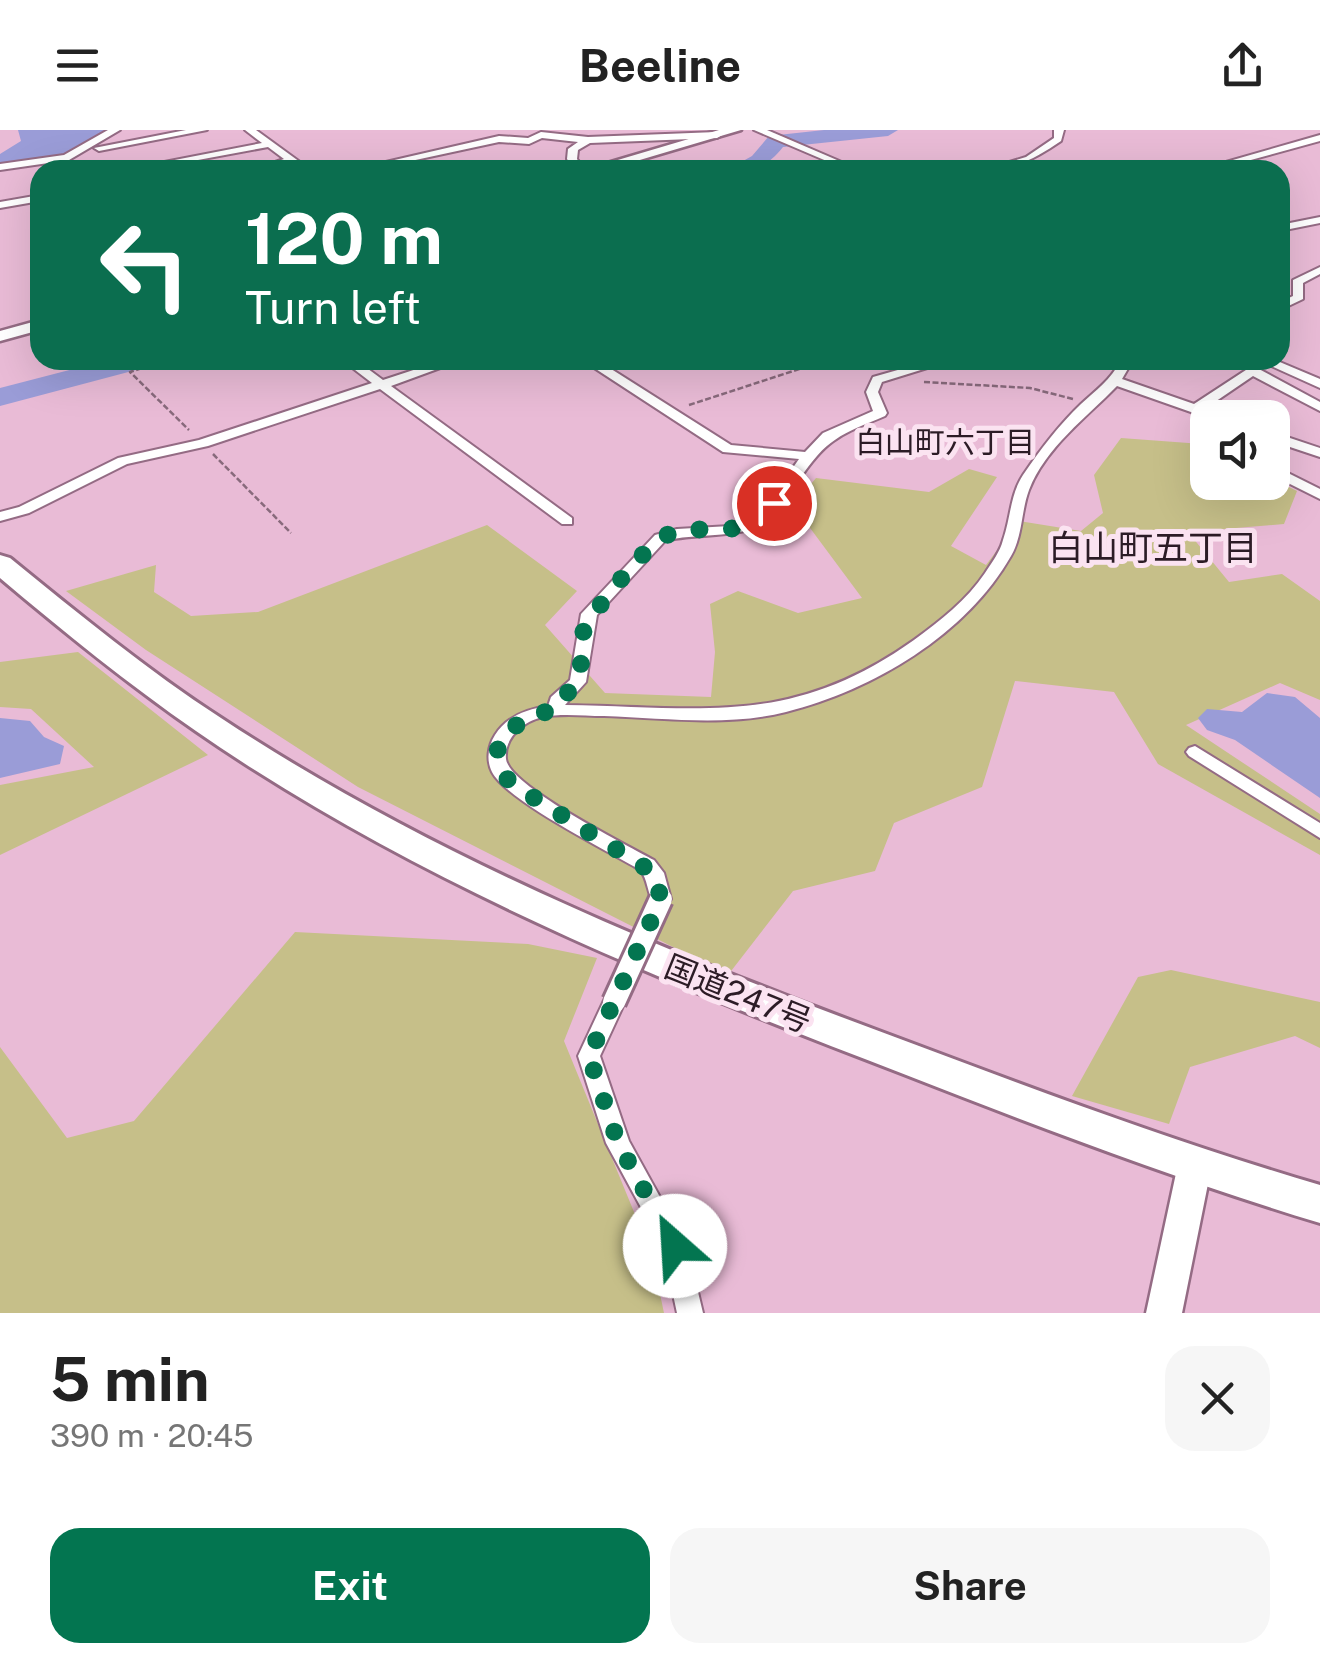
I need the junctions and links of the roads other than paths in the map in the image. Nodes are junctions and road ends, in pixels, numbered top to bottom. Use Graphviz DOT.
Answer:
graph roads {
  1 [pos="115,130"];
  2 [pos="202,130"];
  3 [pos="250,130"];
  4 [pos="734,130"];
  5 [pos="759,130"];
  6 [pos="1060,130"];
  7 [pos="716,135"];
  8 [pos="1320,138"];
  9 [pos="588,140"];
  10 [pos="268,144"];
  11 [pos="95,147"];
  12 [pos="54,160"];
  13 [pos="112,160"];
  14 [pos="180,160"];
  15 [pos="292,160"];
  16 [pos="402,160"];
  17 [pos="573,160"];
  18 [pos="626,160"];
  19 [pos="832,160"];
  20 [pos="1025,160"];
  21 [pos="1240,160"];
  22 [pos="30,164"];
  23 [pos="0,167"];
  24 [pos="30,200"];
  25 [pos="0,206"];
  26 [pos="1320,220"];
  27 [pos="1290,226"];
  28 [pos="1320,270"];
  29 [pos="1290,302"];
  30 [pos="30,328"];
  31 [pos="0,336"];
  32 [pos="361,370"];
  33 [pos="426,370"];
  34 [pos="604,370"];
  35 [pos="911,370"];
  36 [pos="1123,370"];
  37 [pos="1287,370"];
  38 [pos="1118,382"];
  39 [pos="1320,384"];
  40 [pos="380,385"];
  41 [pos="1210,400"];
  42 [pos="1320,406"];
  43 [pos="1190,407"];
  44 [pos="1290,444"];
  45 [pos="1320,453"];
  46 [pos="808,456"];
  47 [pos="1290,478"];
  48 [pos="1320,495"];
  49 [pos="0,517"];
  50 [pos="567,522"];
  51 [pos="0,564"];
  52 [pos="556,709"];
  53 [pos="1195,752"];
  54 [pos="1320,832"];
  55 [pos="1195,1164"];
  56 [pos="1320,1204"];
  57 [pos="690,1313"];
  58 [pos="1164,1313"];
  1 -- 11 [label="street"];
  2 -- 11 [label="street"];
  3 -- 10 [label="street"];
  4 -- 7 [label="street"];
  5 -- 19 [label="street"];
  6 -- 20 [label="street"];
  7 -- 9 [label="street"];
  7 -- 18 [label="street"];
  8 -- 21 [label="street"];
  9 -- 16 [label="street"];
  9 -- 17 [label="street"];
  10 -- 14 [label="street"];
  10 -- 15 [label="street"];
  11 -- 12 [label="street"];
  11 -- 13 [label="street"];
  22 -- 23 [label="street"];
  24 -- 25 [label="street"];
  26 -- 27 [label="street"];
  28 -- 29 [label="street"];
  30 -- 31 [label="street"];
  32 -- 40 [label="street"];
  33 -- 40 [label="street"];
  34 -- 46 [label="street"];
  35 -- 46 [label="street"];
  36 -- 38 [label="street"];
  37 -- 39 [label="street"];
  38 -- 43 [label="street"];
  38 -- 52 [label="street"];
  40 -- 49 [label="street"];
  40 -- 50 [label="street"];
  41 -- 42 [label="street"];
  44 -- 45 [label="street"];
  46 -- 52 [label="street"];
  47 -- 48 [label="street"];
  51 -- 55 [label="highway, 国道247号"];
  52 -- 57 [label="street, bridge"];
  53 -- 54 [label="street"];
  55 -- 56 [label="highway, 国道247号"];
  55 -- 58 [label="street"];
}
